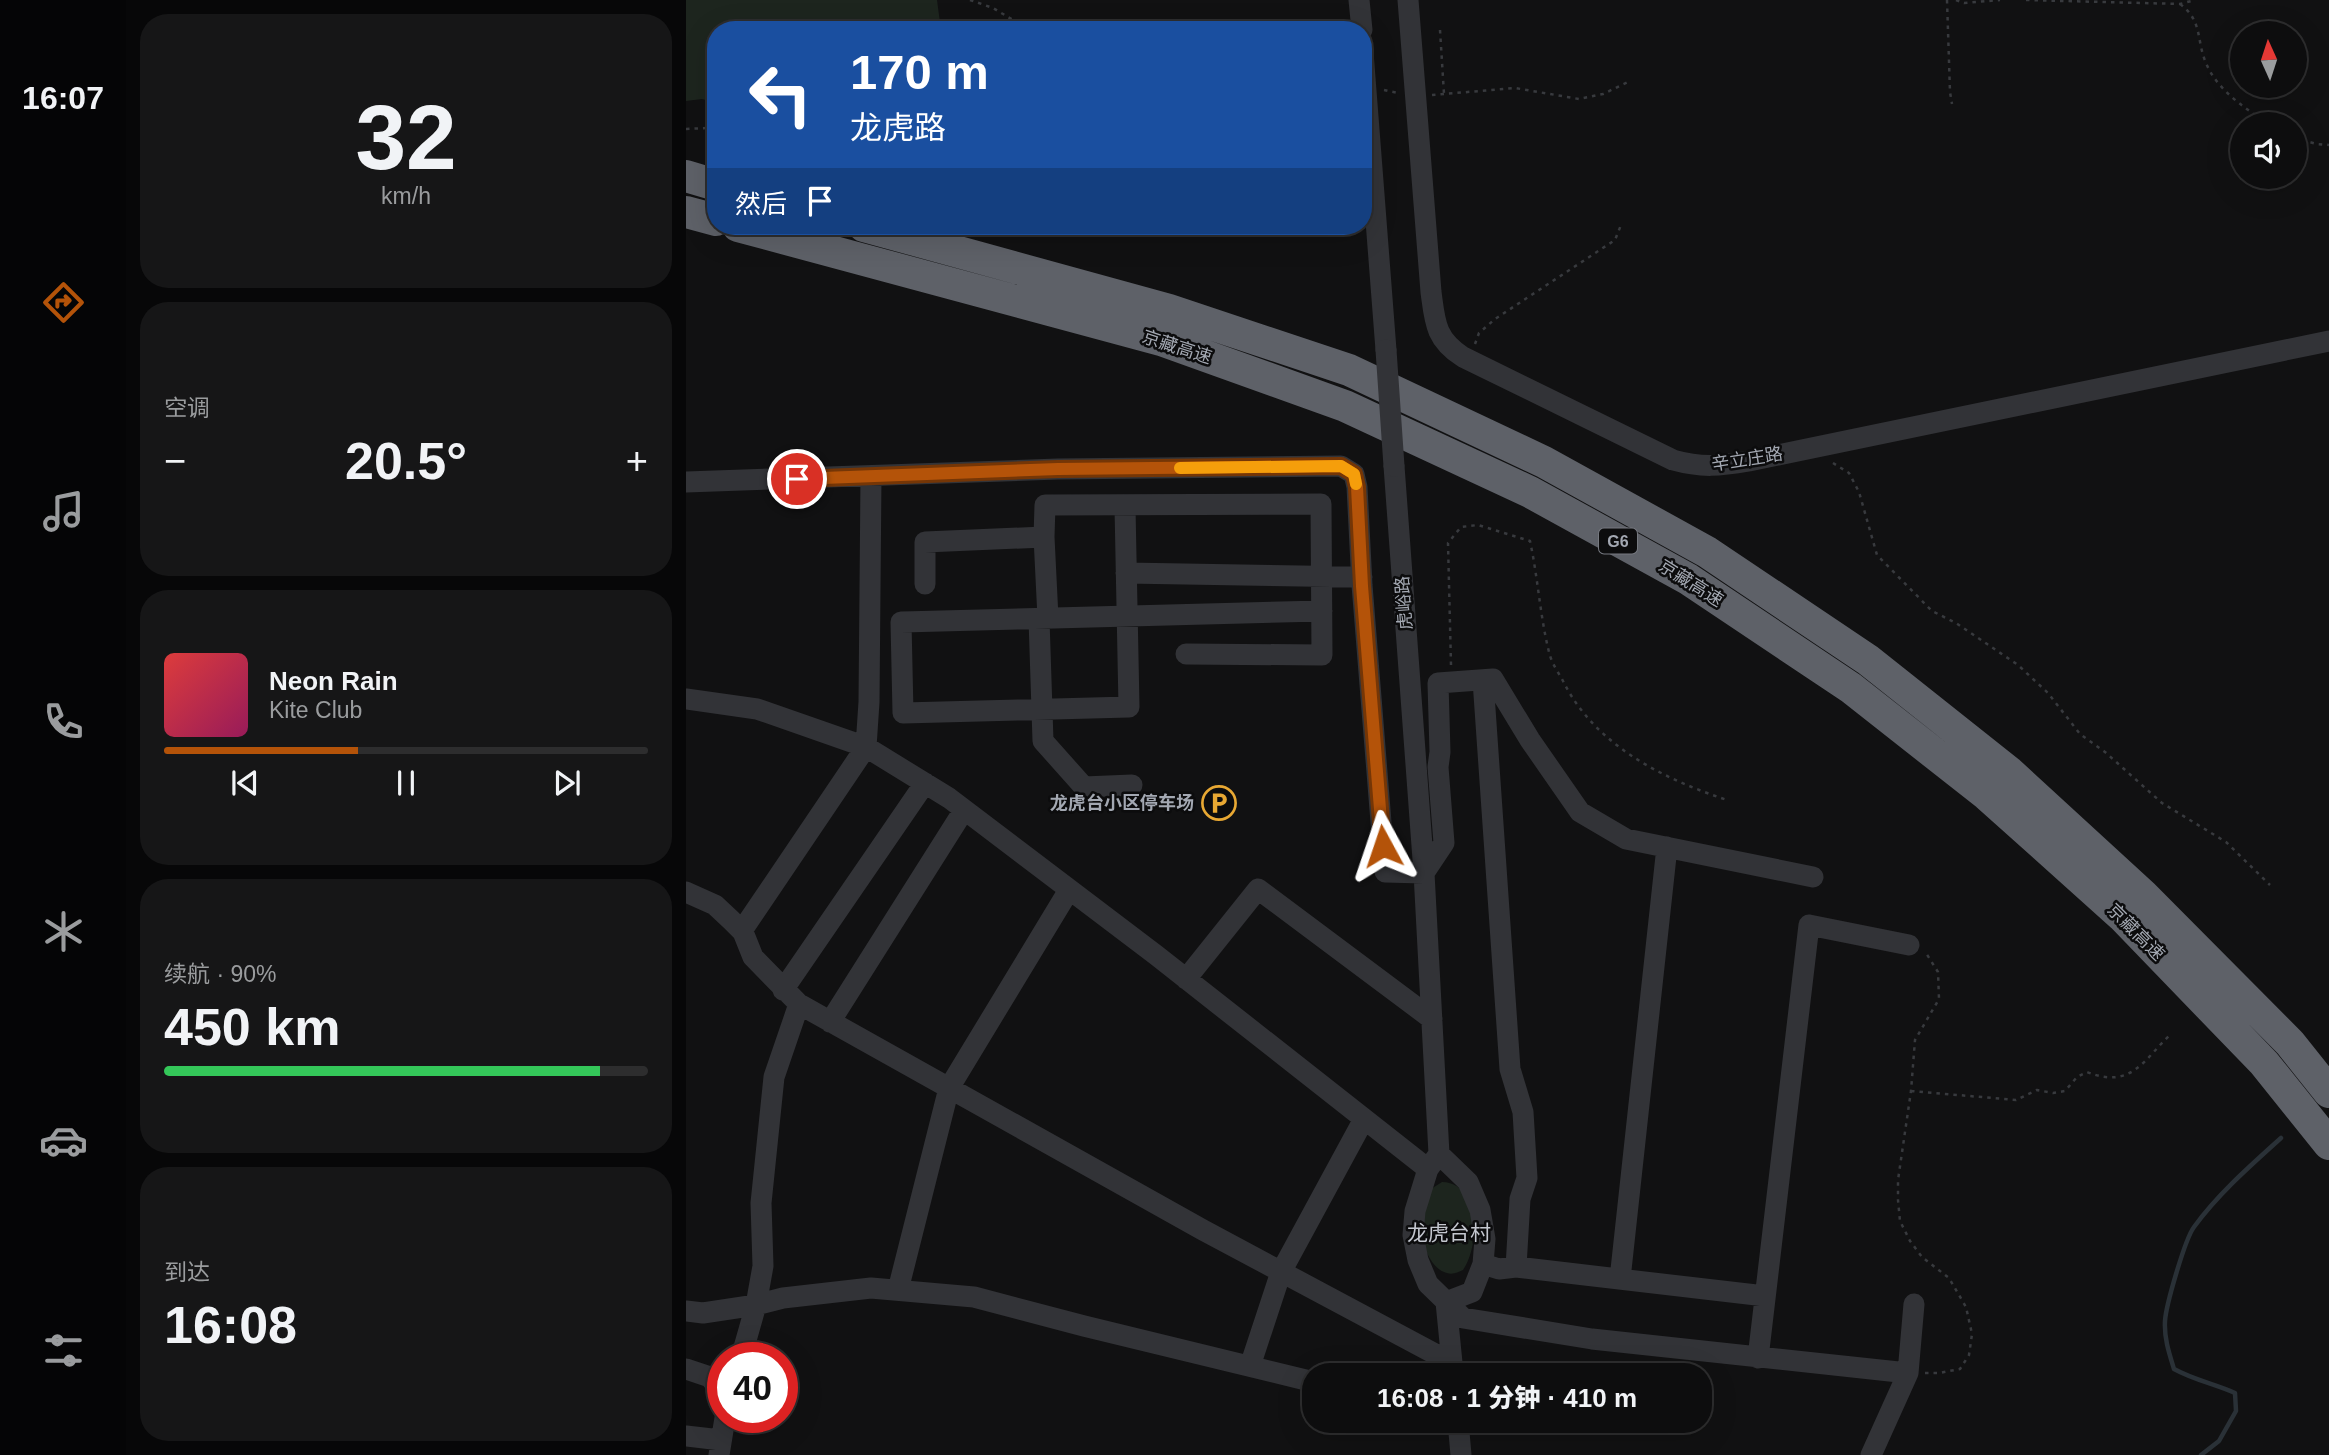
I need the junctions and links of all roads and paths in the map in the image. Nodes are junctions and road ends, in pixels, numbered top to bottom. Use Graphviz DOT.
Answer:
graph roads {
  1 [pos="970,0"];
  2 [pos="1359,0"];
  3 [pos="1408,0"];
  4 [pos="1947,0"];
  5 [pos="1956,0"];
  6 [pos="2000,0"];
  7 [pos="2026,0"];
  8 [pos="2195,0"];
  9 [pos="2180,4"];
  10 [pos="1013,20"];
  11 [pos="1361,21"];
  12 [pos="1440,30"];
  13 [pos="1628,82"];
  14 [pos="1372,88"];
  15 [pos="1444,94"];
  16 [pos="1415,96"];
  17 [pos="1952,104"];
  18 [pos="2251,112"];
  19 [pos="707,128"];
  20 [pos="686,129"];
  21 [pos="2307,141"];
  22 [pos="2329,145"];
  23 [pos="1372,166"];
  24 [pos="686,176"];
  25 [pos="707,182"];
  26 [pos="686,212"];
  27 [pos="707,218"];
  28 [pos="1622,225"];
  29 [pos="771,235"];
  30 [pos="897,235"];
  31 [pos="2329,341"];
  32 [pos="1469,360"];
  33 [pos="1822,446"];
  34 [pos="871,476"];
  35 [pos="686,483"];
  36 [pos="1125,506"];
  37 [pos="1044,537"];
  38 [pos="1126,573"];
  39 [pos="1322,577"];
  40 [pos="1362,578"];
  41 [pos="925,583"];
  42 [pos="1322,611"];
  43 [pos="1127,616"];
  44 [pos="1043,618"];
  45 [pos="1186,654"];
  46 [pos="1483,680"];
  47 [pos="1452,682"];
  48 [pos="686,699"];
  49 [pos="1041,709"];
  50 [pos="866,747"];
  51 [pos="925,783"];
  52 [pos="1132,785"];
  53 [pos="1727,800"];
  54 [pos="964,810"];
  55 [pos="1667,847"];
  56 [pos="1424,873"];
  57 [pos="1813,877"];
  58 [pos="2270,885"];
  59 [pos="1069,890"];
  60 [pos="686,892"];
  61 [pos="743,932"];
  62 [pos="1909,945"];
  63 [pos="1186,979"];
  64 [pos="791,997"];
  65 [pos="1432,1019"];
  66 [pos="830,1021"];
  67 [pos="2171,1034"];
  68 [pos="948,1088"];
  69 [pos="1911,1091"];
  70 [pos="2329,1092"];
  71 [pos="1364,1119"];
  72 [pos="2329,1144"];
  73 [pos="1434,1162"];
  74 [pos="1483,1264"];
  75 [pos="1516,1267"];
  76 [pos="1281,1272"];
  77 [pos="1620,1279"];
  78 [pos="898,1290"];
  79 [pos="1765,1296"];
  80 [pos="1446,1302"];
  81 [pos="1914,1304"];
  82 [pos="756,1305"];
  83 [pos="686,1311"];
  84 [pos="746,1342"];
  85 [pos="1758,1357"];
  86 [pos="1442,1363"];
  87 [pos="1452,1363"];
  88 [pos="1250,1366"];
  89 [pos="686,1369"];
  90 [pos="1908,1374"];
  91 [pos="707,1376"];
  92 [pos="1302,1379"];
  93 [pos="1459,1433"];
  94 [pos="686,1436"];
  95 [pos="720,1447"];
  96 [pos="1461,1455"];
  97 [pos="1871,1455"];
  1 -- 10 [label="path"];
  2 -- 11 [label="street"];
  3 -- 16 [label="street, 辛立庄路"];
  4 -- 17 [label="path"];
  5 -- 6 [label="path"];
  7 -- 9 [label="path"];
  8 -- 9 [label="path"];
  9 -- 18 [label="path"];
  12 -- 15 [label="path"];
  13 -- 15 [label="path"];
  14 -- 16 [label="path"];
  15 -- 16 [label="path"];
  16 -- 32 [label="street, 辛立庄路"];
  19 -- 20 [label="path"];
  21 -- 22 [label="path"];
  23 -- 56 [label="street, 虎峪路, bridge"];
  24 -- 25 [label="highway"];
  26 -- 27 [label="highway"];
  28 -- 32 [label="path"];
  29 -- 72 [label="highway, 京藏高速 / G6"];
  30 -- 70 [label="highway, 京藏高速 / G6"];
  31 -- 33 [label="street, 辛立庄路"];
  32 -- 33 [label="street, 辛立庄路"];
  33 -- 58 [label="path"];
  34 -- 35 [label="street"];
  34 -- 40 [label="street"];
  34 -- 50 [label="street"];
  36 -- 37 [label="street"];
  36 -- 38 [label="street"];
  36 -- 39 [label="street"];
  37 -- 41 [label="street"];
  37 -- 44 [label="street"];
  38 -- 39 [label="street"];
  38 -- 43 [label="street"];
  39 -- 40 [label="street"];
  39 -- 42 [label="street"];
  40 -- 56 [label="street"];
  42 -- 43 [label="street"];
  42 -- 45 [label="street"];
  43 -- 44 [label="street"];
  43 -- 49 [label="street"];
  44 -- 49 [label="street"];
  44 -- 49 [label="street"];
  46 -- 47 [label="street"];
  46 -- 55 [label="street"];
  46 -- 75 [label="street"];
  47 -- 53 [label="path"];
  47 -- 56 [label="street"];
  48 -- 50 [label="street"];
  49 -- 52 [label="street"];
  50 -- 51 [label="street"];
  50 -- 61 [label="street"];
  51 -- 54 [label="street"];
  51 -- 64 [label="street"];
  54 -- 59 [label="street"];
  54 -- 66 [label="street"];
  55 -- 57 [label="street"];
  55 -- 77 [label="street"];
  56 -- 65 [label="street, 虎峪路"];
  59 -- 63 [label="street"];
  59 -- 68 [label="street"];
  60 -- 61 [label="street"];
  61 -- 64 [label="street"];
  62 -- 69 [label="path"];
  62 -- 79 [label="street"];
  63 -- 65 [label="street"];
  63 -- 71 [label="street"];
  64 -- 66 [label="street"];
  64 -- 82 [label="street"];
  65 -- 73 [label="street, 虎峪路"];
  66 -- 68 [label="street"];
  67 -- 69 [label="path"];
  68 -- 76 [label="street"];
  68 -- 78 [label="street"];
  69 -- 90 [label="path"];
  71 -- 73 [label="street"];
  71 -- 76 [label="street"];
  73 -- 74 [label="street"];
  73 -- 80 [label="street"];
  74 -- 75 [label="street"];
  74 -- 80 [label="street"];
  75 -- 77 [label="street"];
  76 -- 86 [label="street"];
  76 -- 88 [label="street"];
  77 -- 79 [label="street"];
  78 -- 82 [label="street"];
  78 -- 88 [label="street"];
  79 -- 85 [label="street"];
  80 -- 85 [label="street"];
  80 -- 87 [label="street"];
  81 -- 90 [label="street"];
  82 -- 83 [label="street"];
  82 -- 84 [label="street"];
  85 -- 90 [label="street"];
  88 -- 92 [label="street"];
  89 -- 91 [label="street"];
  90 -- 97 [label="street"];
  93 -- 96 [label="street"];
  94 -- 95 [label="street"];
}
